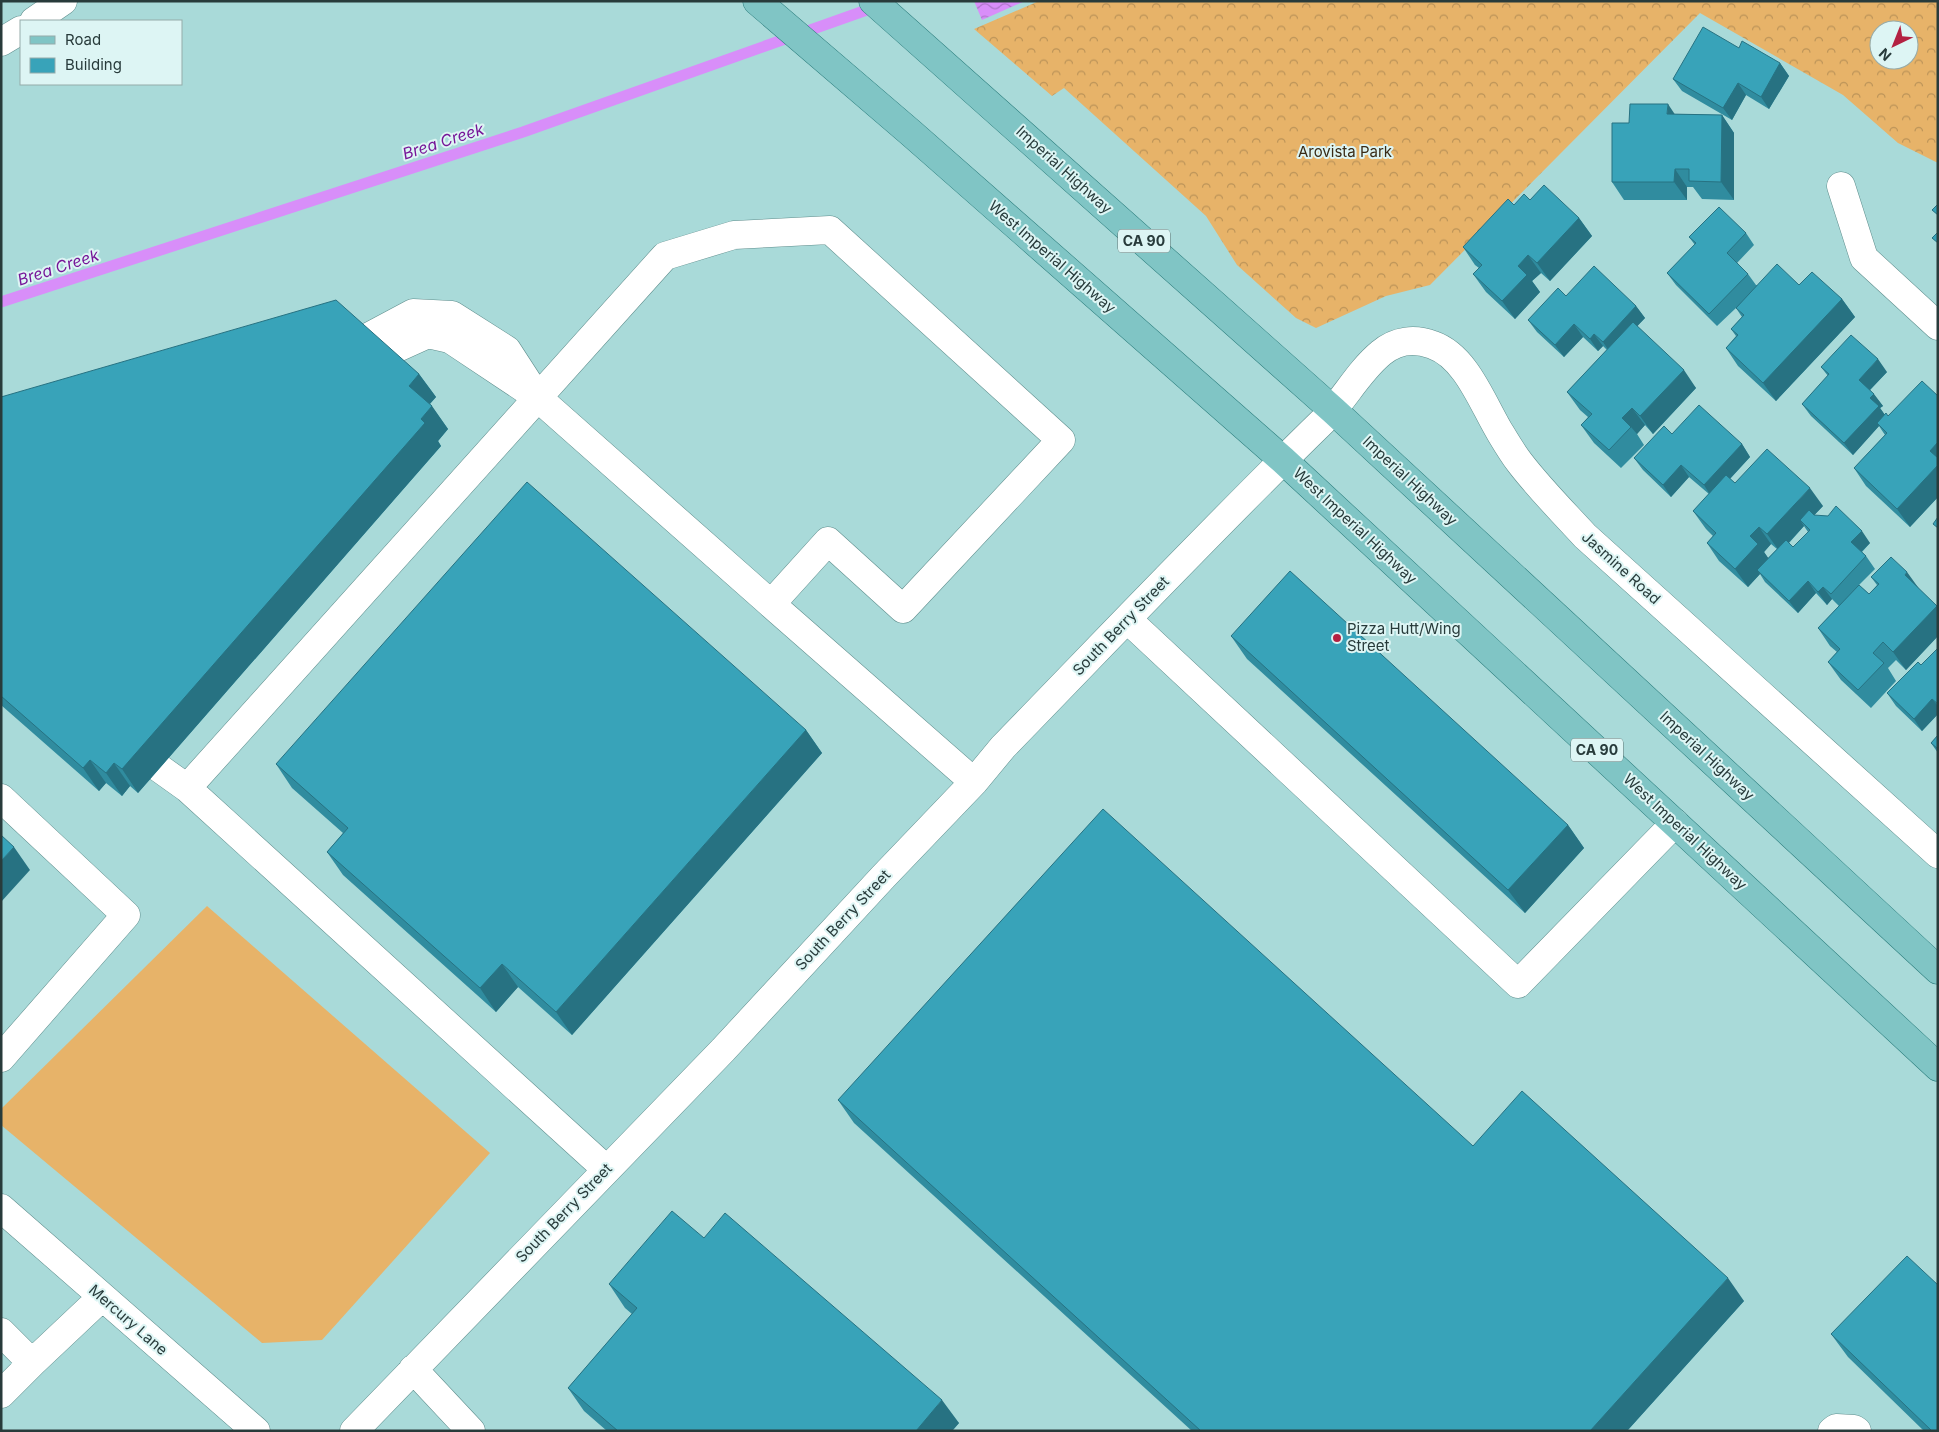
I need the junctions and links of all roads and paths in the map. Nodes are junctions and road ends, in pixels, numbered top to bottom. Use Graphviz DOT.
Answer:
graph roads {
  1 [pos="63,1"];
  2 [pos="757,1"];
  3 [pos="873,1"];
  4 [pos="35,20"];
  5 [pos="20,31"];
  6 [pos="1,42"];
  7 [pos="1841,186"];
  8 [pos="1938,326"];
  9 [pos="377,345"];
  10 [pos="537,397"];
  11 [pos="1334,411"];
  12 [pos="1283,460"];
  13 [pos="771,604"];
  14 [pos="1127,619"];
  15 [pos="159,768"];
  16 [pos="974,782"];
  17 [pos="187,788"];
  18 [pos="1,798"];
  19 [pos="1675,823"];
  20 [pos="1938,854"];
  21 [pos="1938,970"];
  22 [pos="1,1058"];
  23 [pos="1938,1067"];
  24 [pos="606,1169"];
  25 [pos="1,1208"];
  26 [pos="102,1297"];
  27 [pos="1,1332"];
  28 [pos="32,1362"];
  29 [pos="413,1369"];
  30 [pos="1,1394"];
  31 [pos="256,1431"];
  32 [pos="354,1431"];
  33 [pos="471,1431"];
  34 [pos="1832,1431"];
  35 [pos="1857,1431"];
  1 -- 4 [label="street"];
  2 -- 12 [label="main road, West Imperial Highway / CA 90"];
  3 -- 11 [label="main road, Imperial Highway / CA 90"];
  5 -- 6 [label="street"];
  7 -- 8 [label="street"];
  9 -- 10 [label="street"];
  10 -- 13 [label="street"];
  10 -- 13 [label="street"];
  10 -- 17 [label="street"];
  11 -- 12 [label="street, South Berry Street"];
  11 -- 20 [label="street, Jasmine Road"];
  11 -- 21 [label="main road, Imperial Highway / CA 90"];
  12 -- 14 [label="street, South Berry Street"];
  12 -- 19 [label="main road, West Imperial Highway / CA 90"];
  13 -- 16 [label="street"];
  14 -- 16 [label="street, South Berry Street"];
  14 -- 19 [label="street"];
  15 -- 17 [label="street"];
  16 -- 24 [label="street, South Berry Street"];
  17 -- 24 [label="street"];
  18 -- 22 [label="street"];
  19 -- 23 [label="main road, West Imperial Highway / CA 90"];
  24 -- 29 [label="street, South Berry Street"];
  25 -- 26 [label="street, Mercury Lane"];
  26 -- 28 [label="street"];
  26 -- 31 [label="street, Mercury Lane"];
  27 -- 28 [label="street"];
  28 -- 30 [label="street"];
  29 -- 32 [label="street, South Berry Street"];
  29 -- 33 [label="street"];
  34 -- 35 [label="street"];
}
